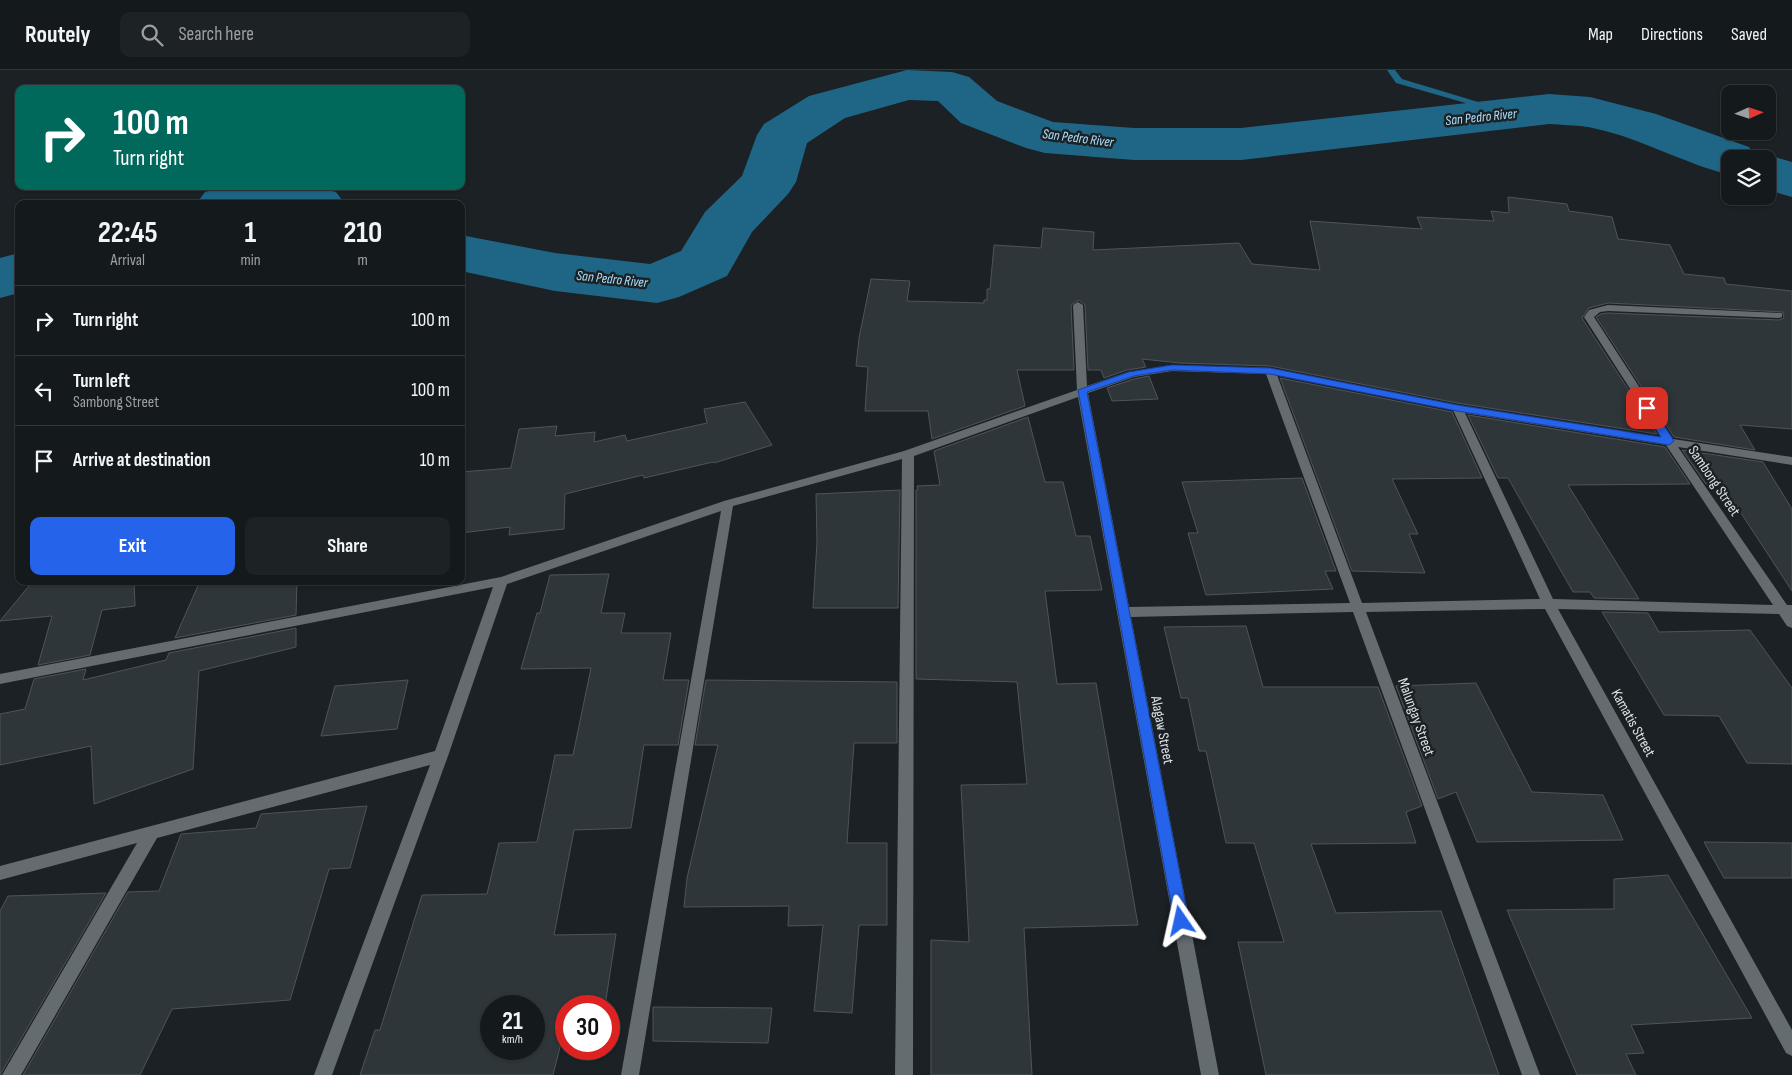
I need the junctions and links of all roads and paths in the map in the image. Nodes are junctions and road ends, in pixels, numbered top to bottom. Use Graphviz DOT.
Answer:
graph roads {
  1 [pos="1078,305"];
  2 [pos="1779,315"];
  3 [pos="1270,371"];
  4 [pos="1082,390"];
  5 [pos="1457,408"];
  6 [pos="1669,441"];
  7 [pos="908,454"];
  8 [pos="1792,461"];
  9 [pos="728,504"];
  10 [pos="502,581"];
  11 [pos="1549,604"];
  12 [pos="1358,607"];
  13 [pos="1788,610"];
  14 [pos="1124,612"];
  15 [pos="1792,622"];
  16 [pos="0,679"];
  17 [pos="441,756"];
  18 [pos="152,832"];
  19 [pos="0,873"];
  20 [pos="1792,1047"];
  21 [pos="11,1075"];
  22 [pos="323,1075"];
  23 [pos="630,1075"];
  24 [pos="904,1075"];
  25 [pos="1210,1075"];
  26 [pos="1531,1075"];
  1 -- 4 [label="street, Alagaw Street"];
  2 -- 6 [label="street, Sambong Street"];
  3 -- 4 [label="street"];
  3 -- 5 [label="street"];
  3 -- 12 [label="street, Malungay Street"];
  4 -- 7 [label="street"];
  4 -- 14 [label="street, Alagaw Street"];
  5 -- 6 [label="street"];
  5 -- 11 [label="street, Kamatis Street"];
  6 -- 8 [label="street"];
  6 -- 13 [label="street, Sambong Street"];
  7 -- 9 [label="street"];
  7 -- 24 [label="street"];
  9 -- 10 [label="street"];
  9 -- 23 [label="street"];
  10 -- 16 [label="street"];
  10 -- 17 [label="street"];
  11 -- 12 [label="street"];
  11 -- 13 [label="street"];
  11 -- 20 [label="street, Kamatis Street"];
  12 -- 14 [label="street"];
  12 -- 26 [label="street, Malungay Street"];
  13 -- 15 [label="street, Sambong Street"];
  14 -- 25 [label="street, Alagaw Street"];
  17 -- 18 [label="street"];
  17 -- 22 [label="street"];
  18 -- 19 [label="street"];
  18 -- 21 [label="street"];
}
